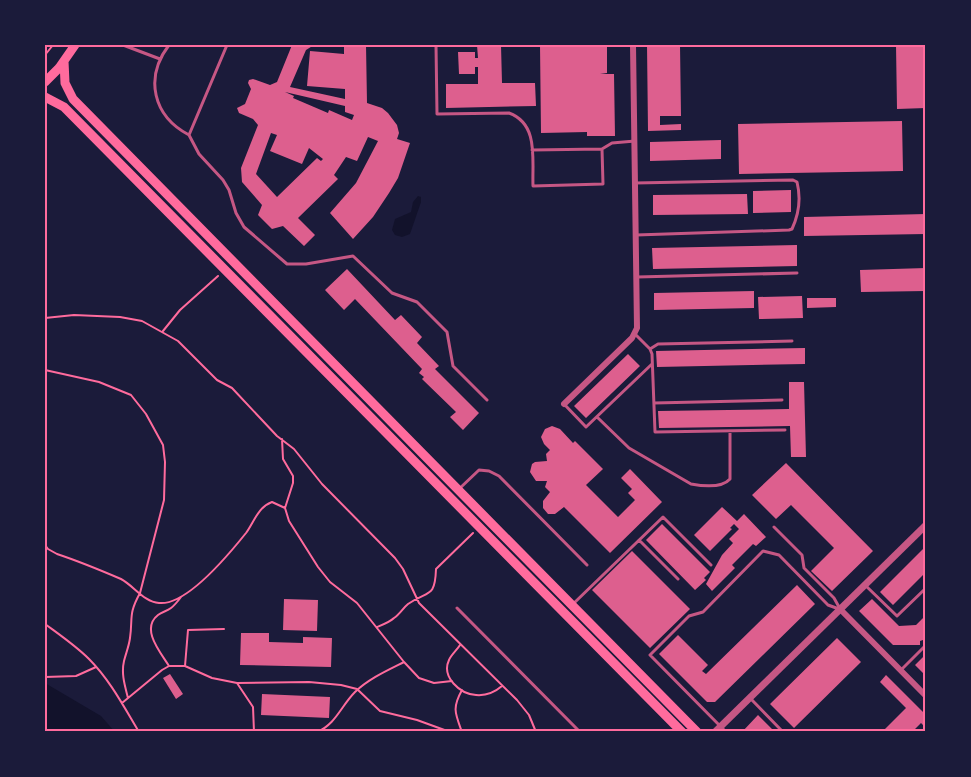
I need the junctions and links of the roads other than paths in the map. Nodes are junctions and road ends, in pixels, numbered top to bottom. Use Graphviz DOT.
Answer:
graph roads {
  1 [pos="75,45"];
  2 [pos="123,45"];
  3 [pos="169,45"];
  4 [pos="227,45"];
  5 [pos="436,45"];
  6 [pos="633,45"];
  7 [pos="160,59"];
  8 [pos="64,61"];
  9 [pos="45,82"];
  10 [pos="45,97"];
  11 [pos="189,135"];
  12 [pos="635,141"];
  13 [pos="602,149"];
  14 [pos="532,150"];
  15 [pos="635,183"];
  16 [pos="636,235"];
  17 [pos="796,273"];
  18 [pos="637,277"];
  19 [pos="635,334"];
  20 [pos="792,341"];
  21 [pos="650,349"];
  22 [pos="652,363"];
  23 [pos="487,400"];
  24 [pos="782,400"];
  25 [pos="654,403"];
  26 [pos="564,404"];
  27 [pos="597,417"];
  28 [pos="785,430"];
  29 [pos="730,431"];
  30 [pos="457,490"];
  31 [pos="926,525"];
  32 [pos="774,527"];
  33 [pos="639,540"];
  34 [pos="587,565"];
  35 [pos="711,565"];
  36 [pos="678,579"];
  37 [pos="865,585"];
  38 [pos="926,588"];
  39 [pos="571,605"];
  40 [pos="457,608"];
  41 [pos="840,609"];
  42 [pos="926,645"];
  43 [pos="900,670"];
  44 [pos="926,685"];
  45 [pos="920,690"];
  46 [pos="926,696"];
  47 [pos="750,698"];
  48 [pos="720,730"];
  49 [pos="580,732"];
  50 [pos="682,732"];
  51 [pos="697,732"];
  52 [pos="783,732"];
  1 -- 8 [label="main road"];
  2 -- 7 [label="lane"];
  3 -- 7 [label="lane"];
  4 -- 11 [label="lane"];
  5 -- 14 [label="lane"];
  6 -- 12 [label="street"];
  7 -- 11 [label="lane"];
  8 -- 9 [label="main road"];
  8 -- 30 [label="main road"];
  10 -- 50 [label="main road"];
  11 -- 23 [label="lane"];
  12 -- 13 [label="lane"];
  12 -- 15 [label="street"];
  13 -- 14 [label="lane"];
  13 -- 14 [label="lane"];
  15 -- 16 [label="street"];
  15 -- 16 [label="lane"];
  16 -- 18 [label="street"];
  17 -- 18 [label="lane"];
  18 -- 19 [label="street"];
  19 -- 21 [label="lane"];
  19 -- 26 [label="street"];
  20 -- 21 [label="lane"];
  21 -- 22 [label="lane"];
  22 -- 25 [label="lane"];
  22 -- 27 [label="lane"];
  24 -- 25 [label="lane"];
  25 -- 29 [label="lane"];
  26 -- 27 [label="lane"];
  27 -- 29 [label="lane"];
  28 -- 29 [label="lane"];
  30 -- 34 [label="lane"];
  30 -- 39 [label="main road"];
  31 -- 37 [label="street"];
  32 -- 41 [label="lane"];
  33 -- 35 [label="lane"];
  33 -- 36 [label="lane"];
  33 -- 39 [label="lane"];
  37 -- 38 [label="lane"];
  37 -- 41 [label="street"];
  39 -- 51 [label="main road"];
  40 -- 49 [label="lane"];
  41 -- 43 [label="street"];
  41 -- 47 [label="street"];
  41 -- 48 [label="lane"];
  42 -- 43 [label="lane"];
  43 -- 45 [label="street"];
  44 -- 45 [label="lane"];
  45 -- 46 [label="street"];
  47 -- 48 [label="street"];
  47 -- 52 [label="lane"];
}
